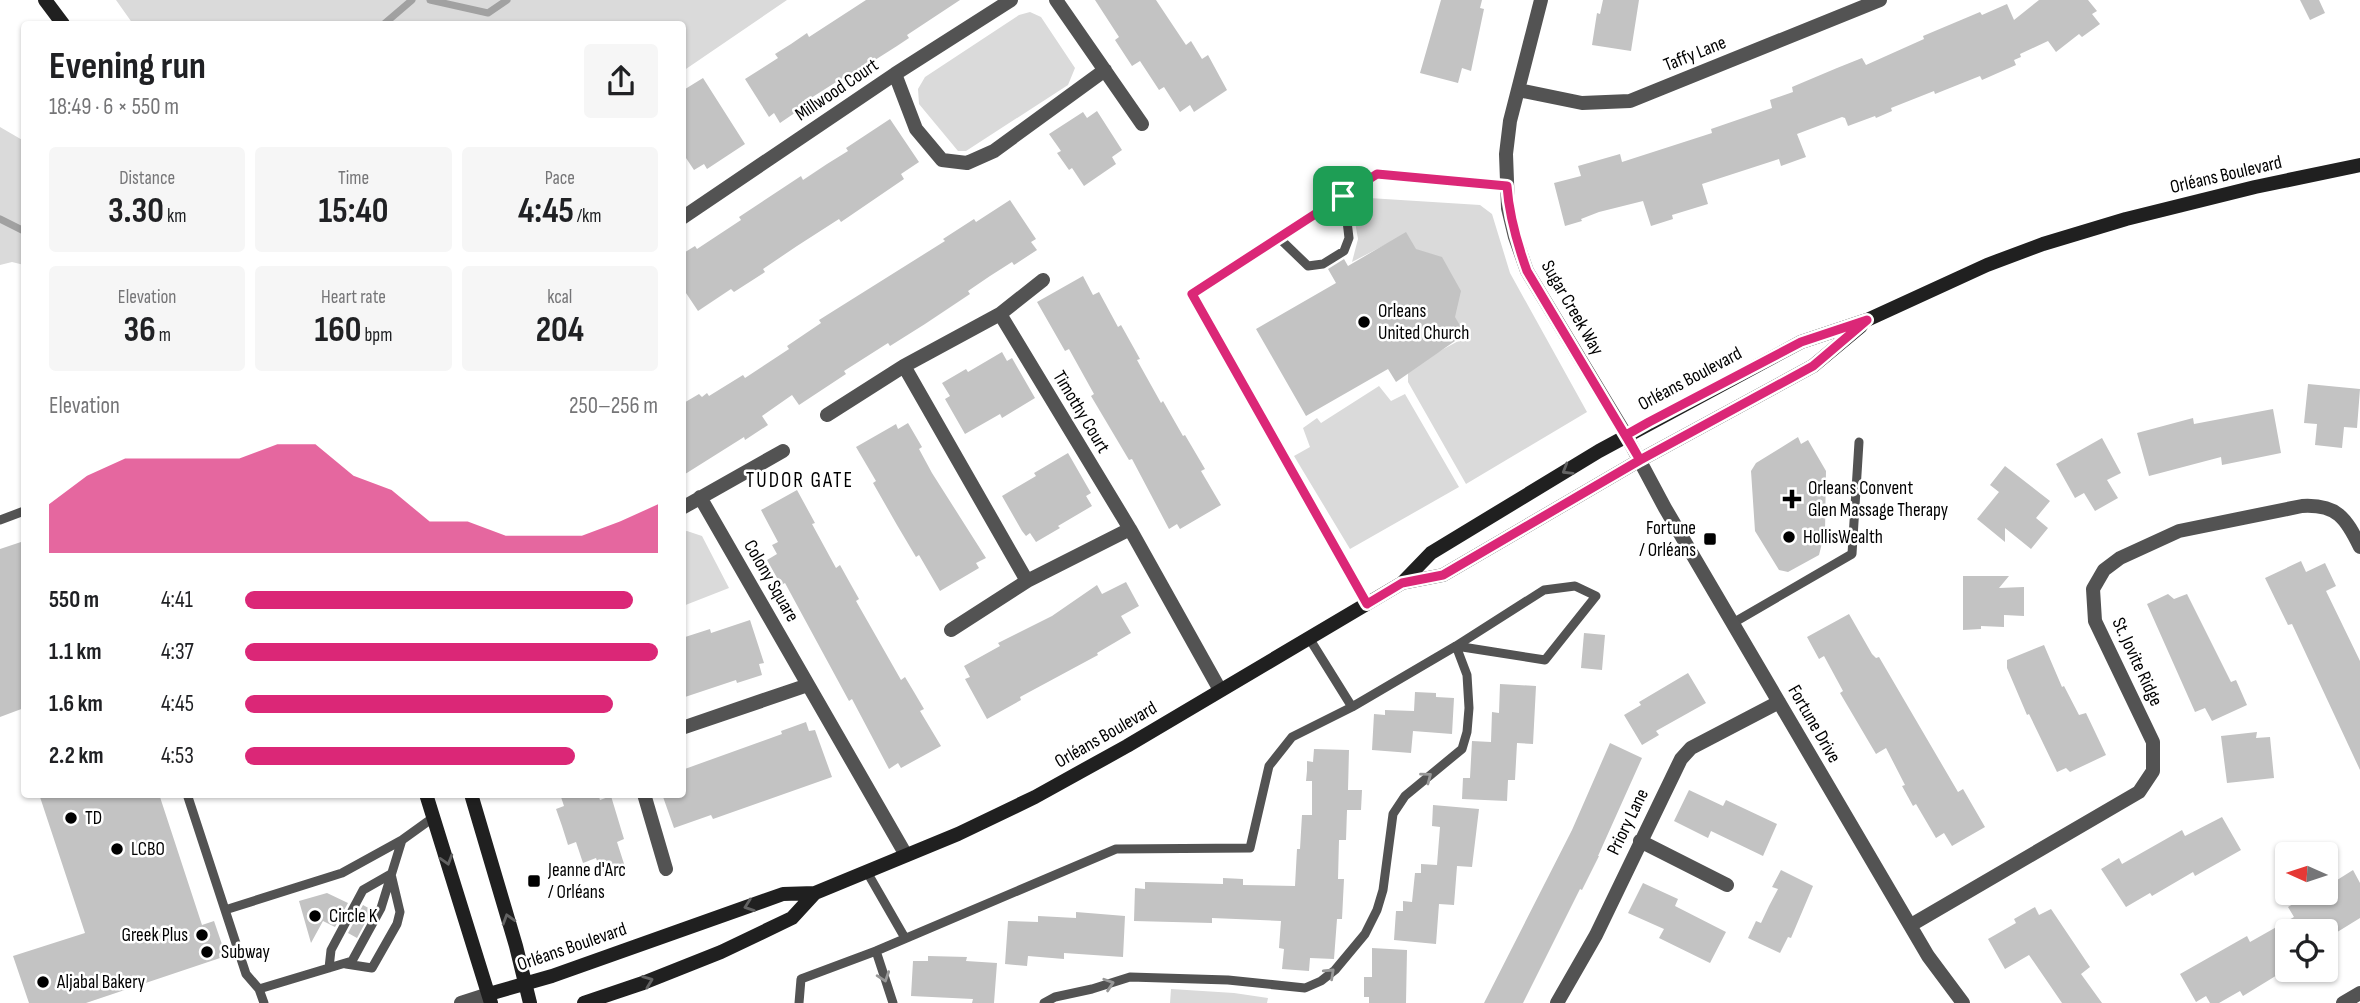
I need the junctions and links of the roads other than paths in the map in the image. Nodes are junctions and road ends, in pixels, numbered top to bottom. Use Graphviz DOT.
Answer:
graph roads {
  1 [pos="46,0"];
  2 [pos="1011,0"];
  3 [pos="1056,0"];
  4 [pos="1541,0"];
  5 [pos="1880,0"];
  6 [pos="61,21"];
  7 [pos="1105,70"];
  8 [pos="895,74"];
  9 [pos="1518,90"];
  10 [pos="1142,124"];
  11 [pos="2360,165"];
  12 [pos="1507,186"];
  13 [pos="1343,196"];
  14 [pos="686,212"];
  15 [pos="1279,238"];
  16 [pos="1043,281"];
  17 [pos="1000,314"];
  18 [pos="1867,320"];
  19 [pos="904,366"];
  20 [pos="827,415"];
  21 [pos="1626,435"];
  22 [pos="1859,442"];
  23 [pos="783,451"];
  24 [pos="1640,460"];
  25 [pos="700,497"];
  26 [pos="686,506"];
  27 [pos="21,512"];
  28 [pos="0,520"];
  29 [pos="1130,529"];
  30 [pos="2360,547"];
  31 [pos="1027,581"];
  32 [pos="1402,583"];
  33 [pos="1367,604"];
  34 [pos="1733,623"];
  35 [pos="951,630"];
  36 [pos="1309,638"];
  37 [pos="1456,646"];
  38 [pos="808,685"];
  39 [pos="1220,690"];
  40 [pos="1779,702"];
  41 [pos="1352,706"];
  42 [pos="686,727"];
  43 [pos="188,798"];
  44 [pos="427,798"];
  45 [pos="472,798"];
  46 [pos="646,798"];
  47 [pos="434,817"];
  48 [pos="402,840"];
  49 [pos="1640,841"];
  50 [pos="906,855"];
  51 [pos="666,869"];
  52 [pos="867,872"];
  53 [pos="391,874"];
  54 [pos="1727,885"];
  55 [pos="815,893"];
  56 [pos="225,910"];
  57 [pos="1911,925"];
  58 [pos="905,938"];
  59 [pos="876,951"];
  60 [pos="343,963"];
  61 [pos="329,968"];
  62 [pos="526,985"];
  63 [pos="259,989"];
  64 [pos="2360,993"];
  65 [pos="490,999"];
  66 [pos="264,1003"];
  67 [pos="461,1003"];
  68 [pos="530,1003"];
  69 [pos="584,1003"];
  70 [pos="799,1003"];
  71 [pos="893,1003"];
  72 [pos="1044,1003"];
  73 [pos="1557,1003"];
  74 [pos="1963,1003"];
  75 [pos="2343,1003"];
  1 -- 6 [label="main road"];
  2 -- 8 [label="street, Millwood Court"];
  3 -- 7 [label="street"];
  4 -- 9 [label="street, Sugar Creek Way"];
  5 -- 9 [label="street, Taffy Lane"];
  7 -- 8 [label="street"];
  7 -- 10 [label="street"];
  8 -- 14 [label="street, Millwood Court"];
  9 -- 12 [label="street, Sugar Creek Way"];
  11 -- 18 [label="main road, Orléans Boulevard"];
  12 -- 13 [label="lane"];
  12 -- 21 [label="street, Sugar Creek Way"];
  13 -- 15 [label="lane"];
  13 -- 15 [label="lane"];
  15 -- 33 [label="lane"];
  16 -- 17 [label="street"];
  17 -- 19 [label="street"];
  17 -- 29 [label="street, Timothy Court"];
  18 -- 21 [label="main road, Orléans Boulevard"];
  18 -- 24 [label="main road, Orléans Boulevard"];
  19 -- 20 [label="street"];
  19 -- 31 [label="street"];
  21 -- 24 [label="street, Sugar Creek Way"];
  21 -- 32 [label="main road, Orléans Boulevard, one-way"];
  22 -- 34 [label="lane"];
  23 -- 25 [label="street"];
  24 -- 32 [label="main road, Orléans Boulevard"];
  24 -- 34 [label="street, Fortune Drive"];
  25 -- 26 [label="street"];
  25 -- 38 [label="street, Colony Square"];
  27 -- 28 [label="lane"];
  29 -- 31 [label="street"];
  29 -- 39 [label="street, Timothy Court"];
  30 -- 57 [label="street, St. Jovite Ridge"];
  31 -- 35 [label="street"];
  32 -- 33 [label="main road, Orléans Boulevard"];
  33 -- 36 [label="main road, Orléans Boulevard"];
  34 -- 40 [label="street, Fortune Drive"];
  36 -- 39 [label="main road, Orléans Boulevard"];
  36 -- 41 [label="lane"];
  37 -- 37 [label="lane"];
  37 -- 41 [label="lane"];
  72 -- 37 [label="lane, one-way"];
  38 -- 42 [label="street"];
  38 -- 50 [label="street, Colony Square"];
  39 -- 50 [label="main road, Orléans Boulevard"];
  40 -- 49 [label="street, Priory Lane"];
  40 -- 57 [label="street, Fortune Drive"];
  41 -- 58 [label="lane"];
  43 -- 56 [label="lane"];
  44 -- 47 [label="main road"];
  62 -- 45 [label="main road, one-way"];
  46 -- 51 [label="street"];
  47 -- 48 [label="lane"];
  47 -- 65 [label="main road, one-way"];
  48 -- 53 [label="lane"];
  48 -- 56 [label="lane"];
  49 -- 54 [label="street"];
  49 -- 73 [label="street, Priory Lane"];
  50 -- 52 [label="main road, Orléans Boulevard"];
  52 -- 55 [label="main road, Orléans Boulevard"];
  52 -- 58 [label="lane"];
  53 -- 60 [label="lane"];
  53 -- 60 [label="lane"];
  53 -- 61 [label="lane"];
  55 -- 62 [label="main road, Orléans Boulevard, one-way"];
  69 -- 55 [label="main road, Orléans Boulevard, one-way"];
  56 -- 63 [label="lane"];
  57 -- 74 [label="street, Fortune Drive"];
  58 -- 59 [label="lane"];
  59 -- 70 [label="lane"];
  59 -- 71 [label="lane, one-way"];
  60 -- 61 [label="lane"];
  61 -- 63 [label="lane"];
  62 -- 65 [label="main road, Orléans Boulevard"];
  62 -- 68 [label="main road"];
  63 -- 66 [label="lane"];
  64 -- 75 [label="street"];
  65 -- 67 [label="street, Orléans Boulevard"];
}
